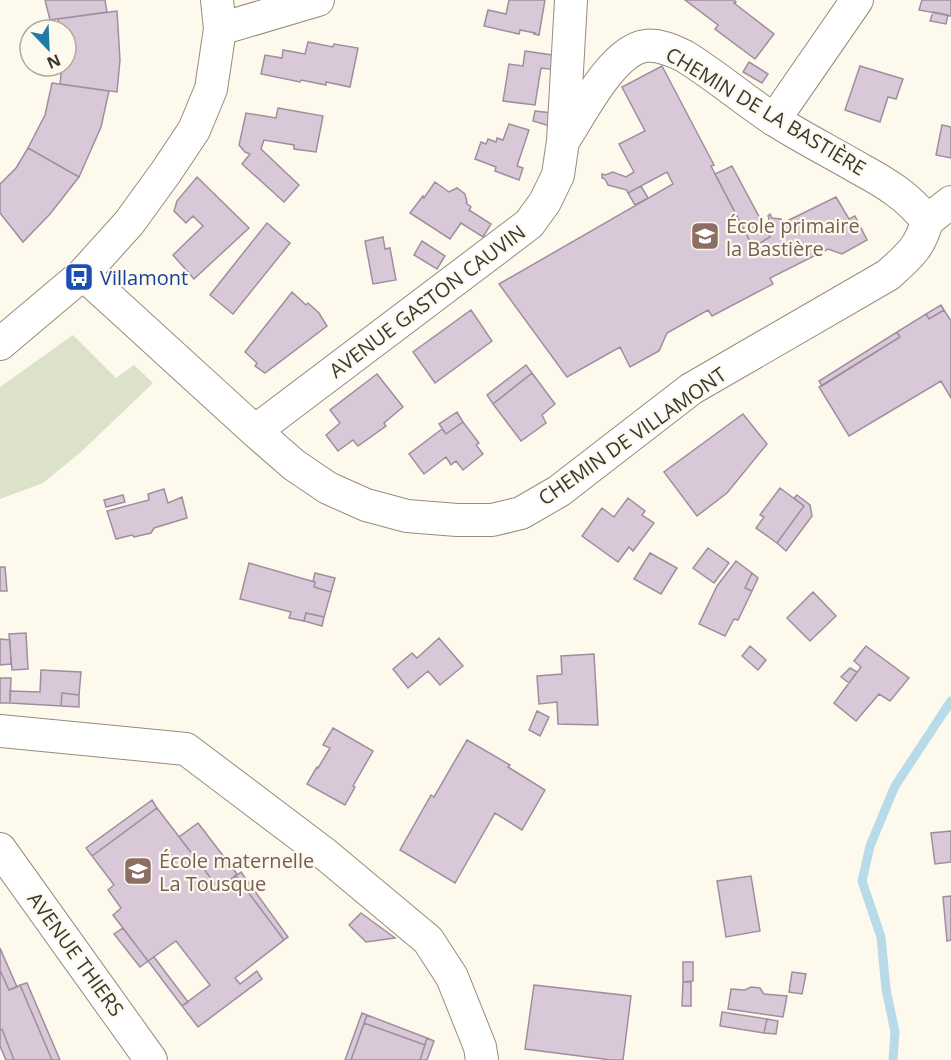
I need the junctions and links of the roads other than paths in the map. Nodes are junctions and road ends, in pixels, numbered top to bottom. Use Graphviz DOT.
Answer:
graph roads {
  1 [pos="318,0"];
  2 [pos="572,0"];
  3 [pos="857,0"];
  4 [pos="219,15"];
  5 [pos="774,120"];
  6 [pos="563,141"];
  7 [pos="939,212"];
  8 [pos="83,274"];
  9 [pos="0,344"];
  10 [pos="255,431"];
  11 [pos="0,731"];
  12 [pos="38,734"];
  13 [pos="0,755"];
  14 [pos="0,849"];
  15 [pos="151,1060"];
  16 [pos="482,1060"];
  1 -- 4 [label="street"];
  2 -- 6 [label="street, AVENUE GASTON CAUVIN"];
  3 -- 5 [label="street"];
  4 -- 8 [label="street"];
  5 -- 6 [label="street, CHEMIN DE LA BASTIÈRE"];
  5 -- 7 [label="street, CHEMIN DE LA BASTIÈRE"];
  6 -- 10 [label="street, AVENUE GASTON CAUVIN"];
  7 -- 10 [label="street, CHEMIN DE VILLAMONT"];
  8 -- 9 [label="street"];
  8 -- 10 [label="street, CHEMIN DE VILLAMONT"];
  11 -- 12 [label="street"];
  12 -- 13 [label="street"];
  12 -- 16 [label="street"];
  14 -- 15 [label="street, AVENUE THIERS"];
}
